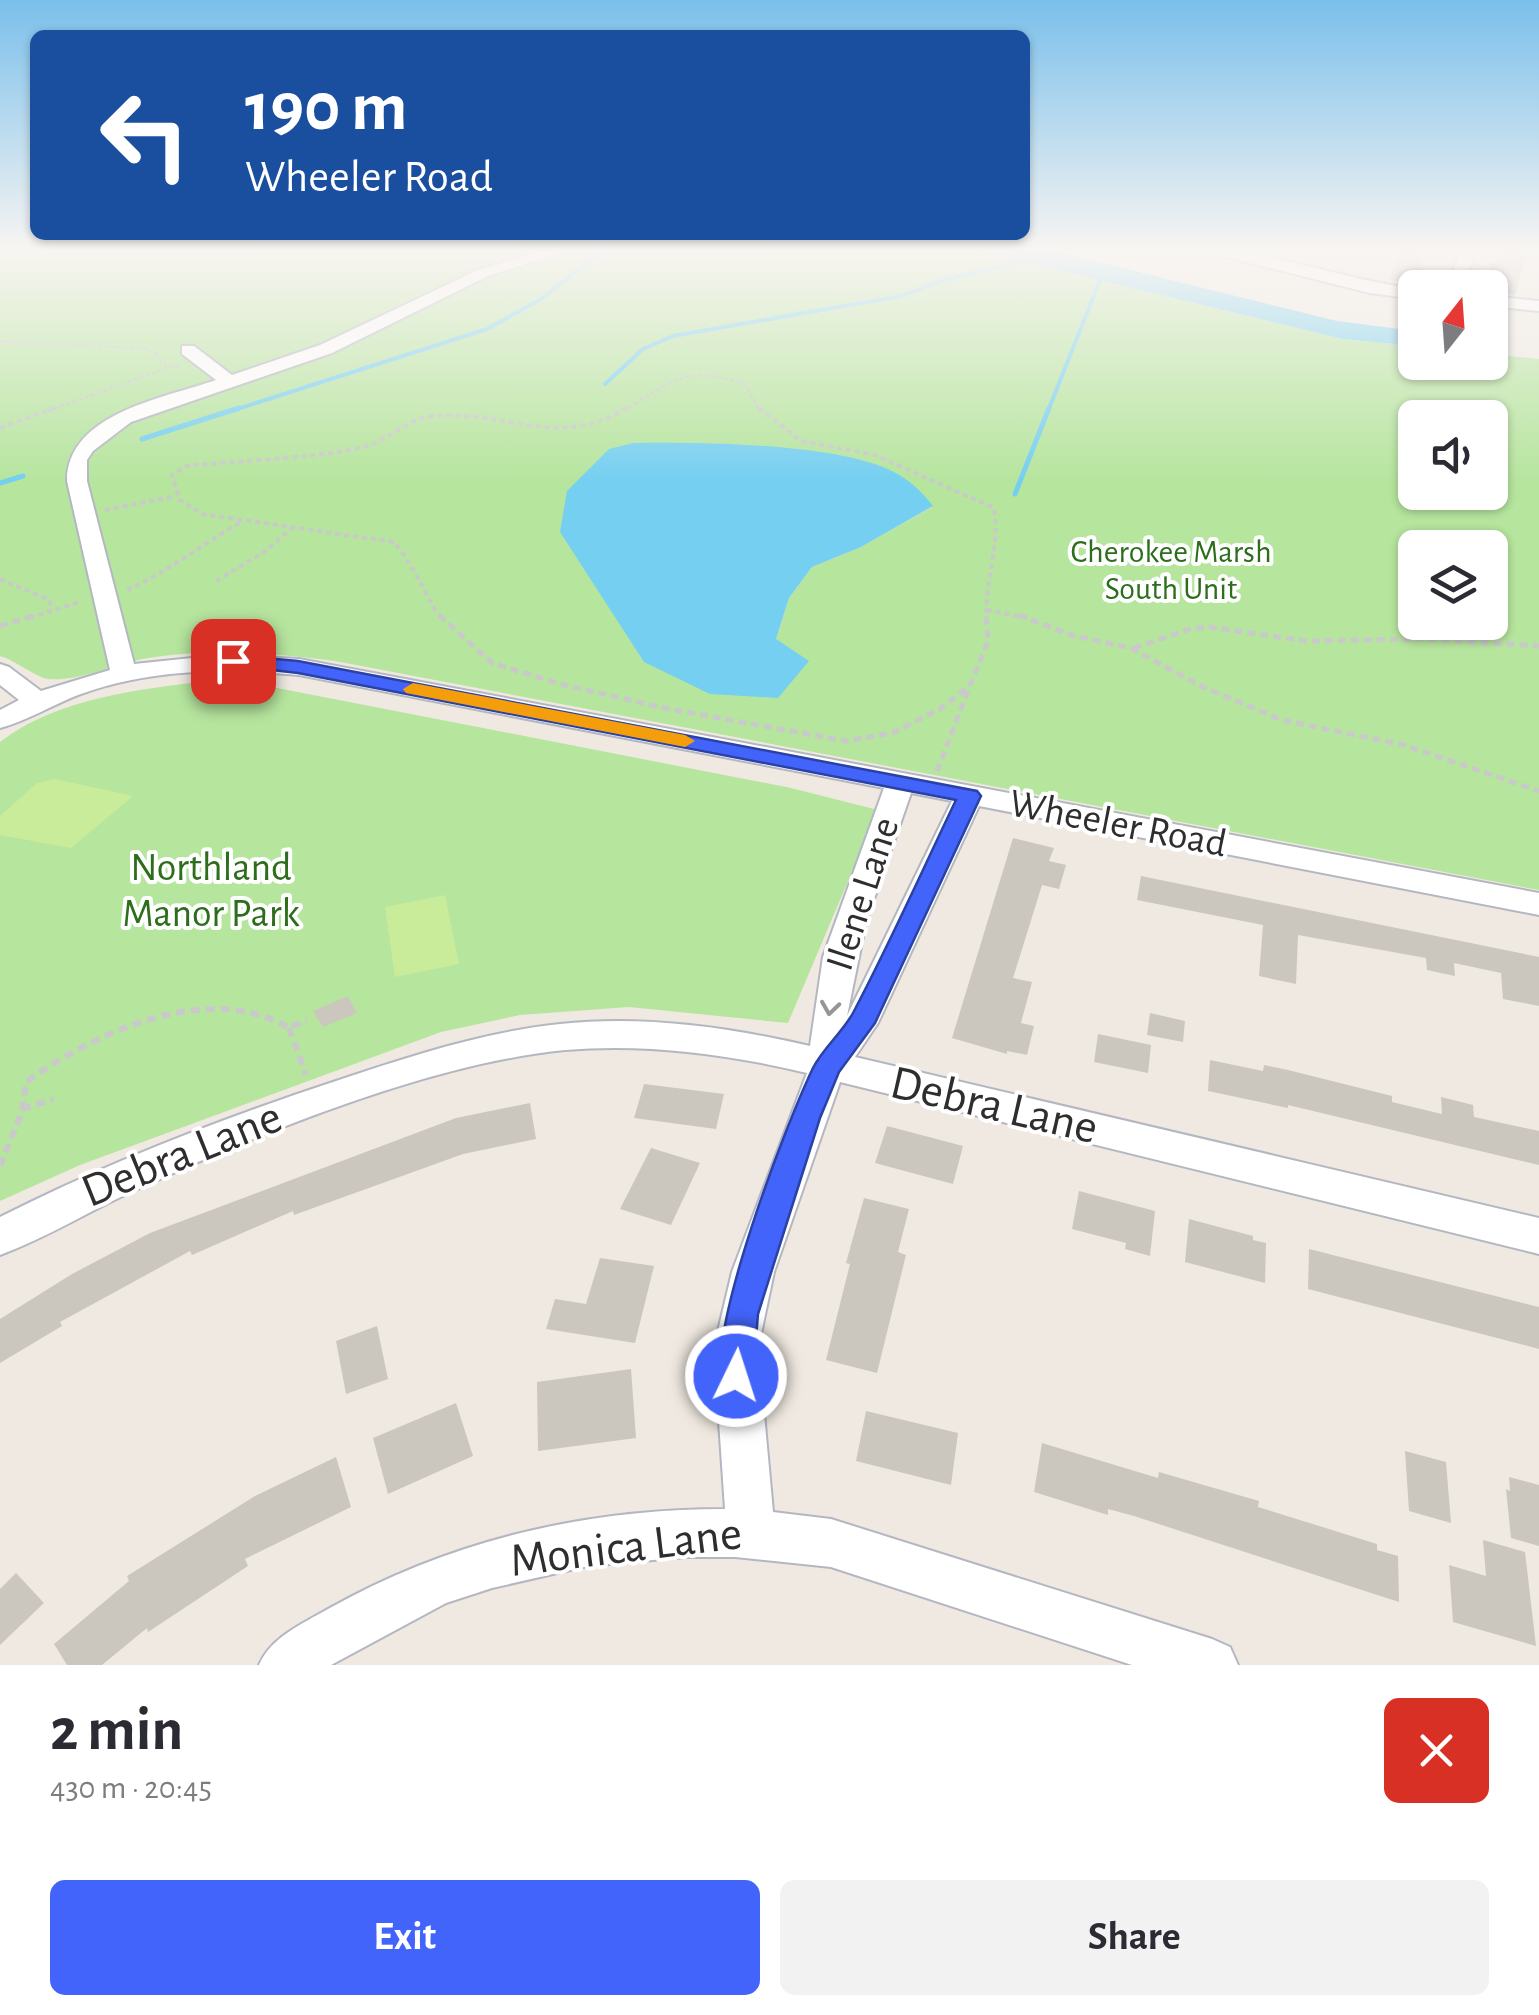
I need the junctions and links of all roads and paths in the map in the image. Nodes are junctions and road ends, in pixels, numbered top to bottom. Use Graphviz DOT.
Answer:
graph roads {
  1 [pos="378,326"];
  2 [pos="0,342"];
  3 [pos="195,356"];
  4 [pos="170,368"];
  5 [pos="230,382"];
  6 [pos="0,428"];
  7 [pos="176,496"];
  8 [pos="85,514"];
  9 [pos="244,520"];
  10 [pos="294,526"];
  11 [pos="0,580"];
  12 [pos="216,580"];
  13 [pos="104,595"];
  14 [pos="52,606"];
  15 [pos="987,610"];
  16 [pos="0,626"];
  17 [pos="1539,646"];
  18 [pos="1131,648"];
  19 [pos="0,672"];
  20 [pos="124,674"];
  21 [pos="970,685"];
  22 [pos="38,702"];
  23 [pos="0,720"];
  24 [pos="935,776"];
  25 [pos="901,782"];
  26 [pos="1539,791"];
  27 [pos="970,796"];
  28 [pos="1539,904"];
  29 [pos="308,1020"];
  30 [pos="288,1028"];
  31 [pos="827,1068"];
  32 [pos="306,1076"];
  33 [pos="54,1099"];
  34 [pos="22,1110"];
  35 [pos="0,1166"];
  36 [pos="1539,1236"];
  37 [pos="0,1237"];
  38 [pos="751,1532"];
  39 [pos="285,1665"];
  40 [pos="1212,1665"];
  1 -- 5 [label="street"];
  2 -- 4 [label="path"];
  3 -- 4 [label="path"];
  3 -- 5 [label="street"];
  4 -- 6 [label="path"];
  5 -- 8 [label="street"];
  7 -- 8 [label="path"];
  7 -- 9 [label="path"];
  7 -- 15 [label="path"];
  8 -- 13 [label="street"];
  9 -- 10 [label="path"];
  9 -- 13 [label="path"];
  10 -- 12 [label="path"];
  10 -- 21 [label="path"];
  11 -- 14 [label="path"];
  13 -- 14 [label="path"];
  13 -- 20 [label="street"];
  14 -- 16 [label="path"];
  15 -- 18 [label="path"];
  15 -- 21 [label="path"];
  17 -- 18 [label="path"];
  18 -- 26 [label="path"];
  19 -- 22 [label="street"];
  20 -- 22 [label="street, Wheeler Road"];
  20 -- 25 [label="street, Wheeler Road"];
  21 -- 24 [label="path"];
  22 -- 23 [label="street, Wheeler Road"];
  25 -- 27 [label="street, Wheeler Road"];
  25 -- 31 [label="street, Ilene Lane, one-way"];
  27 -- 28 [label="street, Wheeler Road"];
  27 -- 31 [label="street, Ilene Lane"];
  29 -- 30 [label="path"];
  30 -- 32 [label="path"];
  30 -- 34 [label="path"];
  31 -- 36 [label="street, Debra Lane"];
  31 -- 37 [label="street, Debra Lane"];
  31 -- 38 [label="street, Ilene Lane"];
  33 -- 34 [label="path"];
  34 -- 35 [label="path"];
  38 -- 39 [label="street, Monica Lane"];
  38 -- 40 [label="street, Monica Lane"];
}
